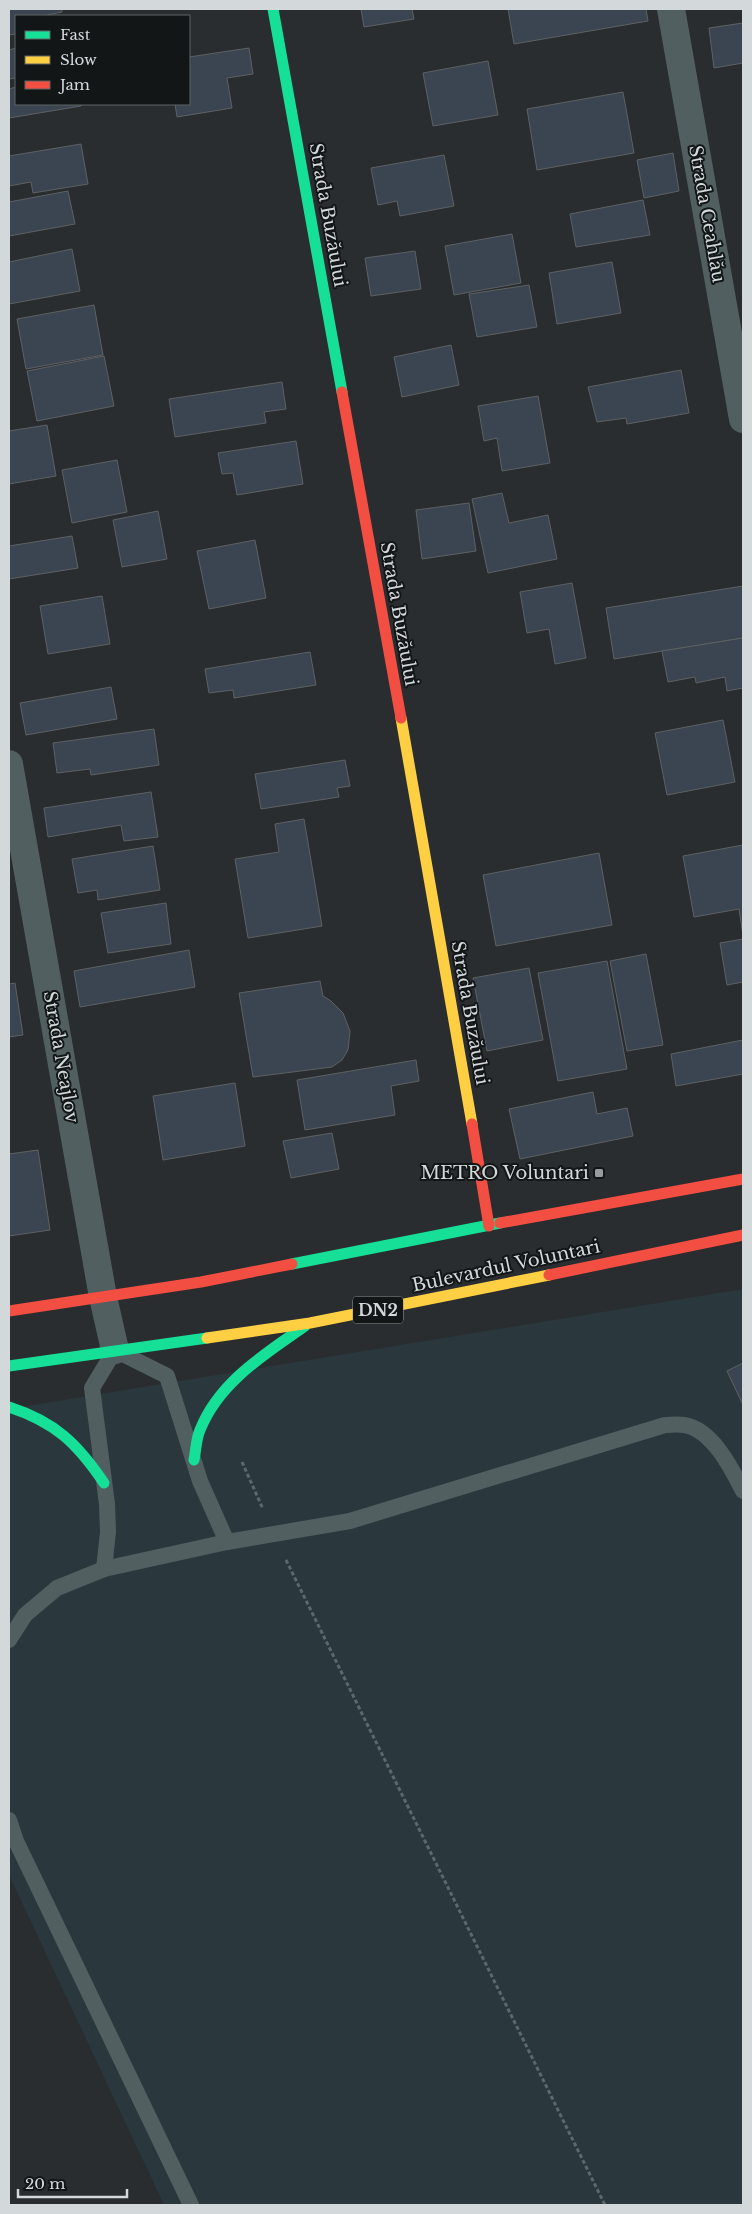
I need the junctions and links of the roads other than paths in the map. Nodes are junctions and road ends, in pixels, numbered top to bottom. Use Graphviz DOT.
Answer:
graph roads {
  1 [pos="273,9"];
  2 [pos="672,9"];
  3 [pos="743,419"];
  4 [pos="9,764"];
  5 [pos="743,1178"];
  6 [pos="489,1226"];
  7 [pos="743,1235"];
  8 [pos="103,1297"];
  9 [pos="9,1311"];
  10 [pos="310,1322"];
  11 [pos="115,1350"];
  12 [pos="9,1366"];
  13 [pos="9,1407"];
  14 [pos="194,1460"];
  15 [pos="104,1483"];
  16 [pos="743,1491"];
  17 [pos="227,1542"];
  18 [pos="104,1569"];
  19 [pos="9,1640"];
  20 [pos="9,1820"];
  21 [pos="191,2205"];
  1 -- 6 [label="main road, Strada Buzăului"];
  2 -- 3 [label="street, Strada Ceahlău"];
  4 -- 8 [label="street, Strada Neajlov"];
  5 -- 6 [label="main road"];
  6 -- 8 [label="main road"];
  7 -- 10 [label="main road, Bulevardul Voluntari / DN2"];
  8 -- 9 [label="main road"];
  8 -- 11 [label="street, Strada Neajlov"];
  10 -- 11 [label="main road, Bulevardul Voluntari / DN2"];
  10 -- 14 [label="main road"];
  11 -- 12 [label="main road, Bulevardul Voluntari / DN2"];
  11 -- 14 [label="lane"];
  11 -- 15 [label="lane"];
  13 -- 15 [label="main road"];
  14 -- 17 [label="lane"];
  15 -- 18 [label="lane"];
  16 -- 17 [label="lane"];
  17 -- 18 [label="lane"];
  18 -- 19 [label="lane"];
  20 -- 21 [label="lane"];
}
